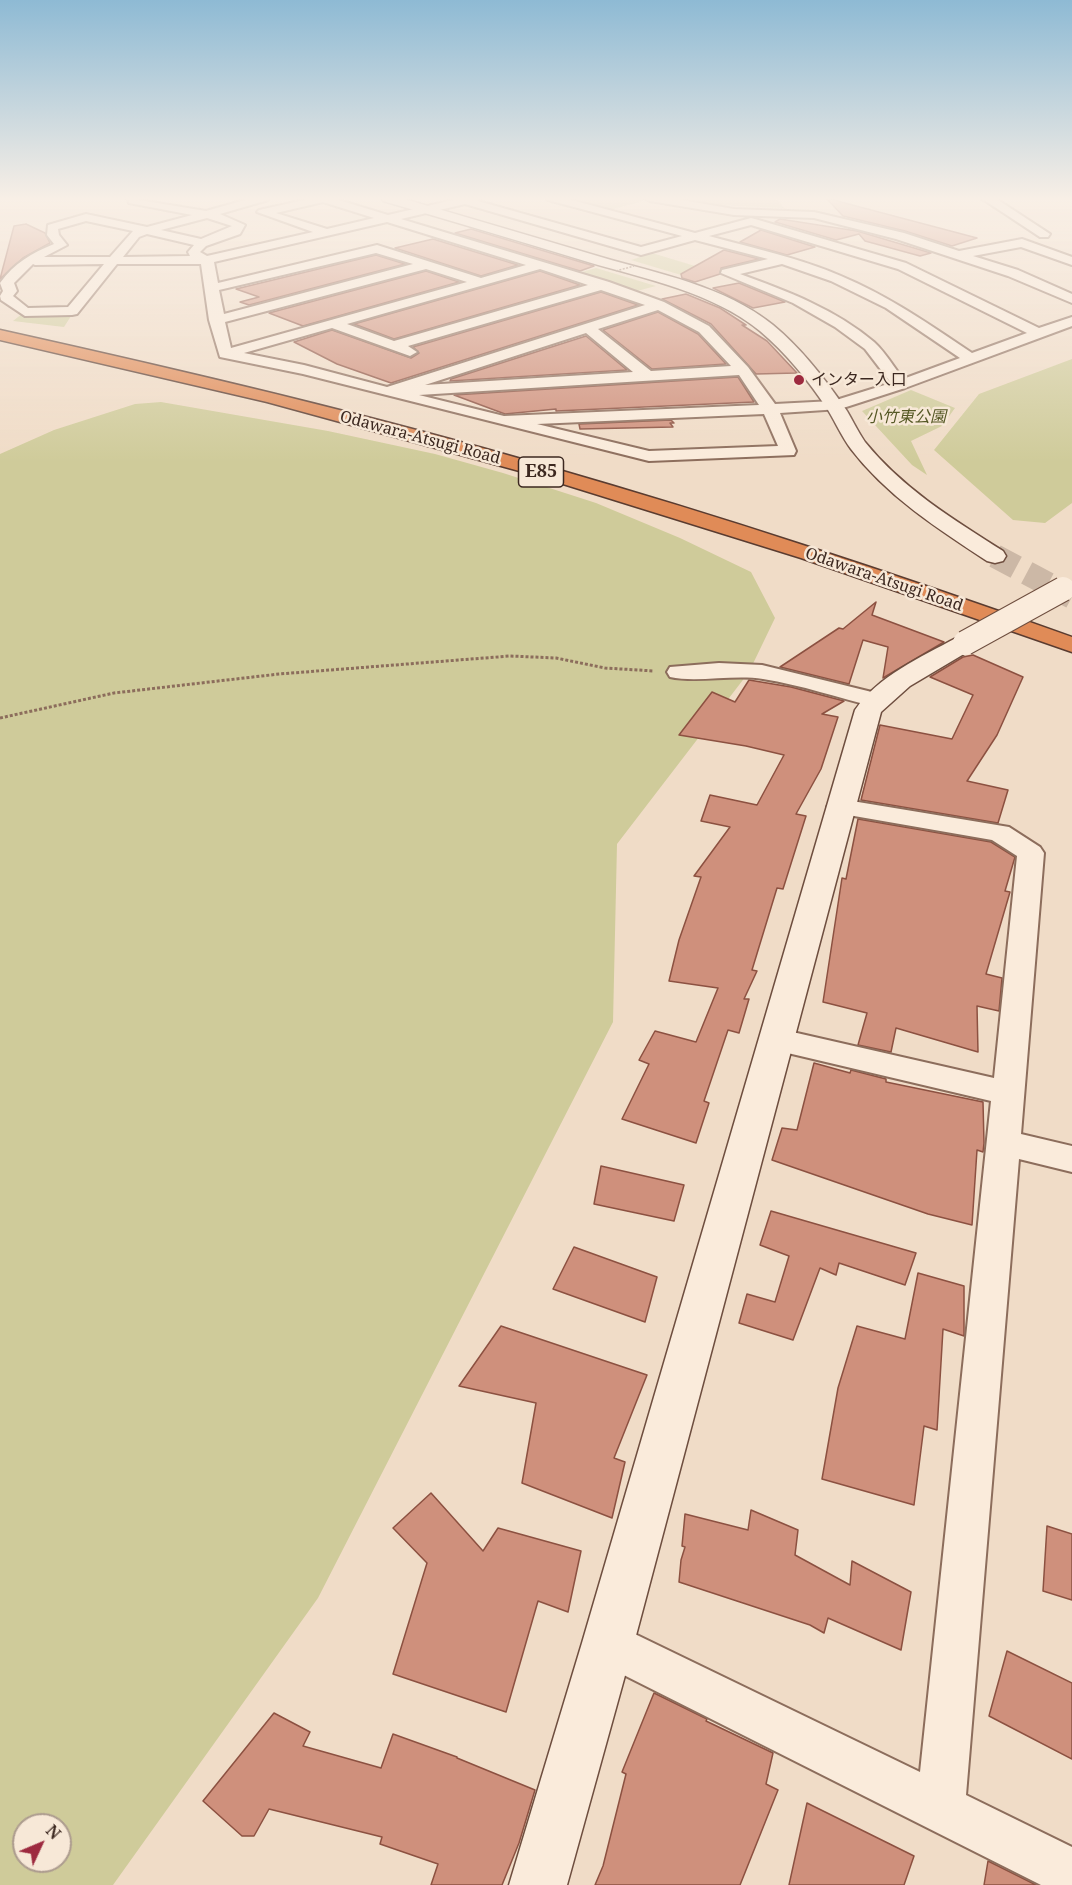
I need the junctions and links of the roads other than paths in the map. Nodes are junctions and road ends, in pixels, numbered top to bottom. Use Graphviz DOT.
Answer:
graph roads {
  1 [pos="8,286"];
  2 [pos="93,286"];
  3 [pos="222,286"];
  4 [pos="345,286"];
  5 [pos="467,286"];
  6 [pos="601,286"];
  7 [pos="607,286"];
  8 [pos="681,286"];
  9 [pos="761,286"];
  10 [pos="853,286"];
  11 [pos="943,286"];
  12 [pos="1042,286"];
  13 [pos="213,288"];
  14 [pos="1072,299"];
  15 [pos="659,305"];
  16 [pos="216,320"];
  17 [pos="1072,321"];
  18 [pos="0,324"];
  19 [pos="334,324"];
  20 [pos="588,328"];
  21 [pos="1038,333"];
  22 [pos="0,334"];
  23 [pos="394,346"];
  24 [pos="522,349"];
  25 [pos="225,354"];
  26 [pos="970,358"];
  27 [pos="457,370"];
  28 [pos="743,370"];
  29 [pos="646,375"];
  30 [pos="548,381"];
  31 [pos="900,385"];
  32 [pos="388,392"];
  33 [pos="834,406"];
  34 [pos="770,409"];
  35 [pos="506,420"];
  36 [pos="995,556"];
  37 [pos="1067,586"];
  38 [pos="1072,627"];
  39 [pos="1029,630"];
  40 [pos="1072,645"];
  41 [pos="1072,650"];
  42 [pos="678,672"];
  43 [pos="876,700"];
  44 [pos="840,807"];
  45 [pos="775,1039"];
  46 [pos="1008,1093"];
  47 [pos="1003,1143"];
  48 [pos="1072,1159"];
  49 [pos="608,1643"];
  50 [pos="940,1810"];
  51 [pos="1072,1874"];
  52 [pos="538,1885"];
  1 -- 2 [label="street"];
  3 -- 13 [label="street"];
  4 -- 16 [label="street"];
  5 -- 19 [label="street"];
  6 -- 23 [label="street"];
  7 -- 15 [label="street"];
  8 -- 33 [label="street"];
  9 -- 31 [label="street"];
  10 -- 26 [label="street"];
  11 -- 21 [label="street"];
  12 -- 14 [label="street"];
  13 -- 16 [label="street"];
  15 -- 20 [label="street"];
  15 -- 28 [label="street"];
  16 -- 25 [label="street"];
  17 -- 21 [label="street"];
  18 -- 38 [label="highway, Odawara-Atsugi Road / E85"];
  19 -- 23 [label="street"];
  19 -- 25 [label="street"];
  20 -- 24 [label="street"];
  20 -- 29 [label="street"];
  21 -- 26 [label="street"];
  22 -- 39 [label="highway, Odawara-Atsugi Road / E85"];
  23 -- 27 [label="street"];
  24 -- 27 [label="street"];
  24 -- 30 [label="street"];
  25 -- 32 [label="street"];
  26 -- 31 [label="street"];
  27 -- 32 [label="street"];
  28 -- 29 [label="street"];
  28 -- 34 [label="street"];
  29 -- 30 [label="street"];
  30 -- 32 [label="street"];
  31 -- 33 [label="street"];
  32 -- 35 [label="street"];
  33 -- 34 [label="street"];
  33 -- 36 [label="street"];
  34 -- 35 [label="street"];
  34 -- 35 [label="street"];
  37 -- 43 [label="street, bridge"];
  39 -- 40 [label="highway, Odawara-Atsugi Road / E85"];
  39 -- 41 [label="highway"];
  42 -- 43 [label="street"];
  43 -- 44 [label="street"];
  44 -- 45 [label="street"];
  44 -- 46 [label="street"];
  45 -- 46 [label="street"];
  45 -- 49 [label="street"];
  46 -- 47 [label="street"];
  47 -- 48 [label="street"];
  47 -- 50 [label="street"];
  49 -- 50 [label="street"];
  49 -- 52 [label="street"];
  50 -- 51 [label="street"];
}
